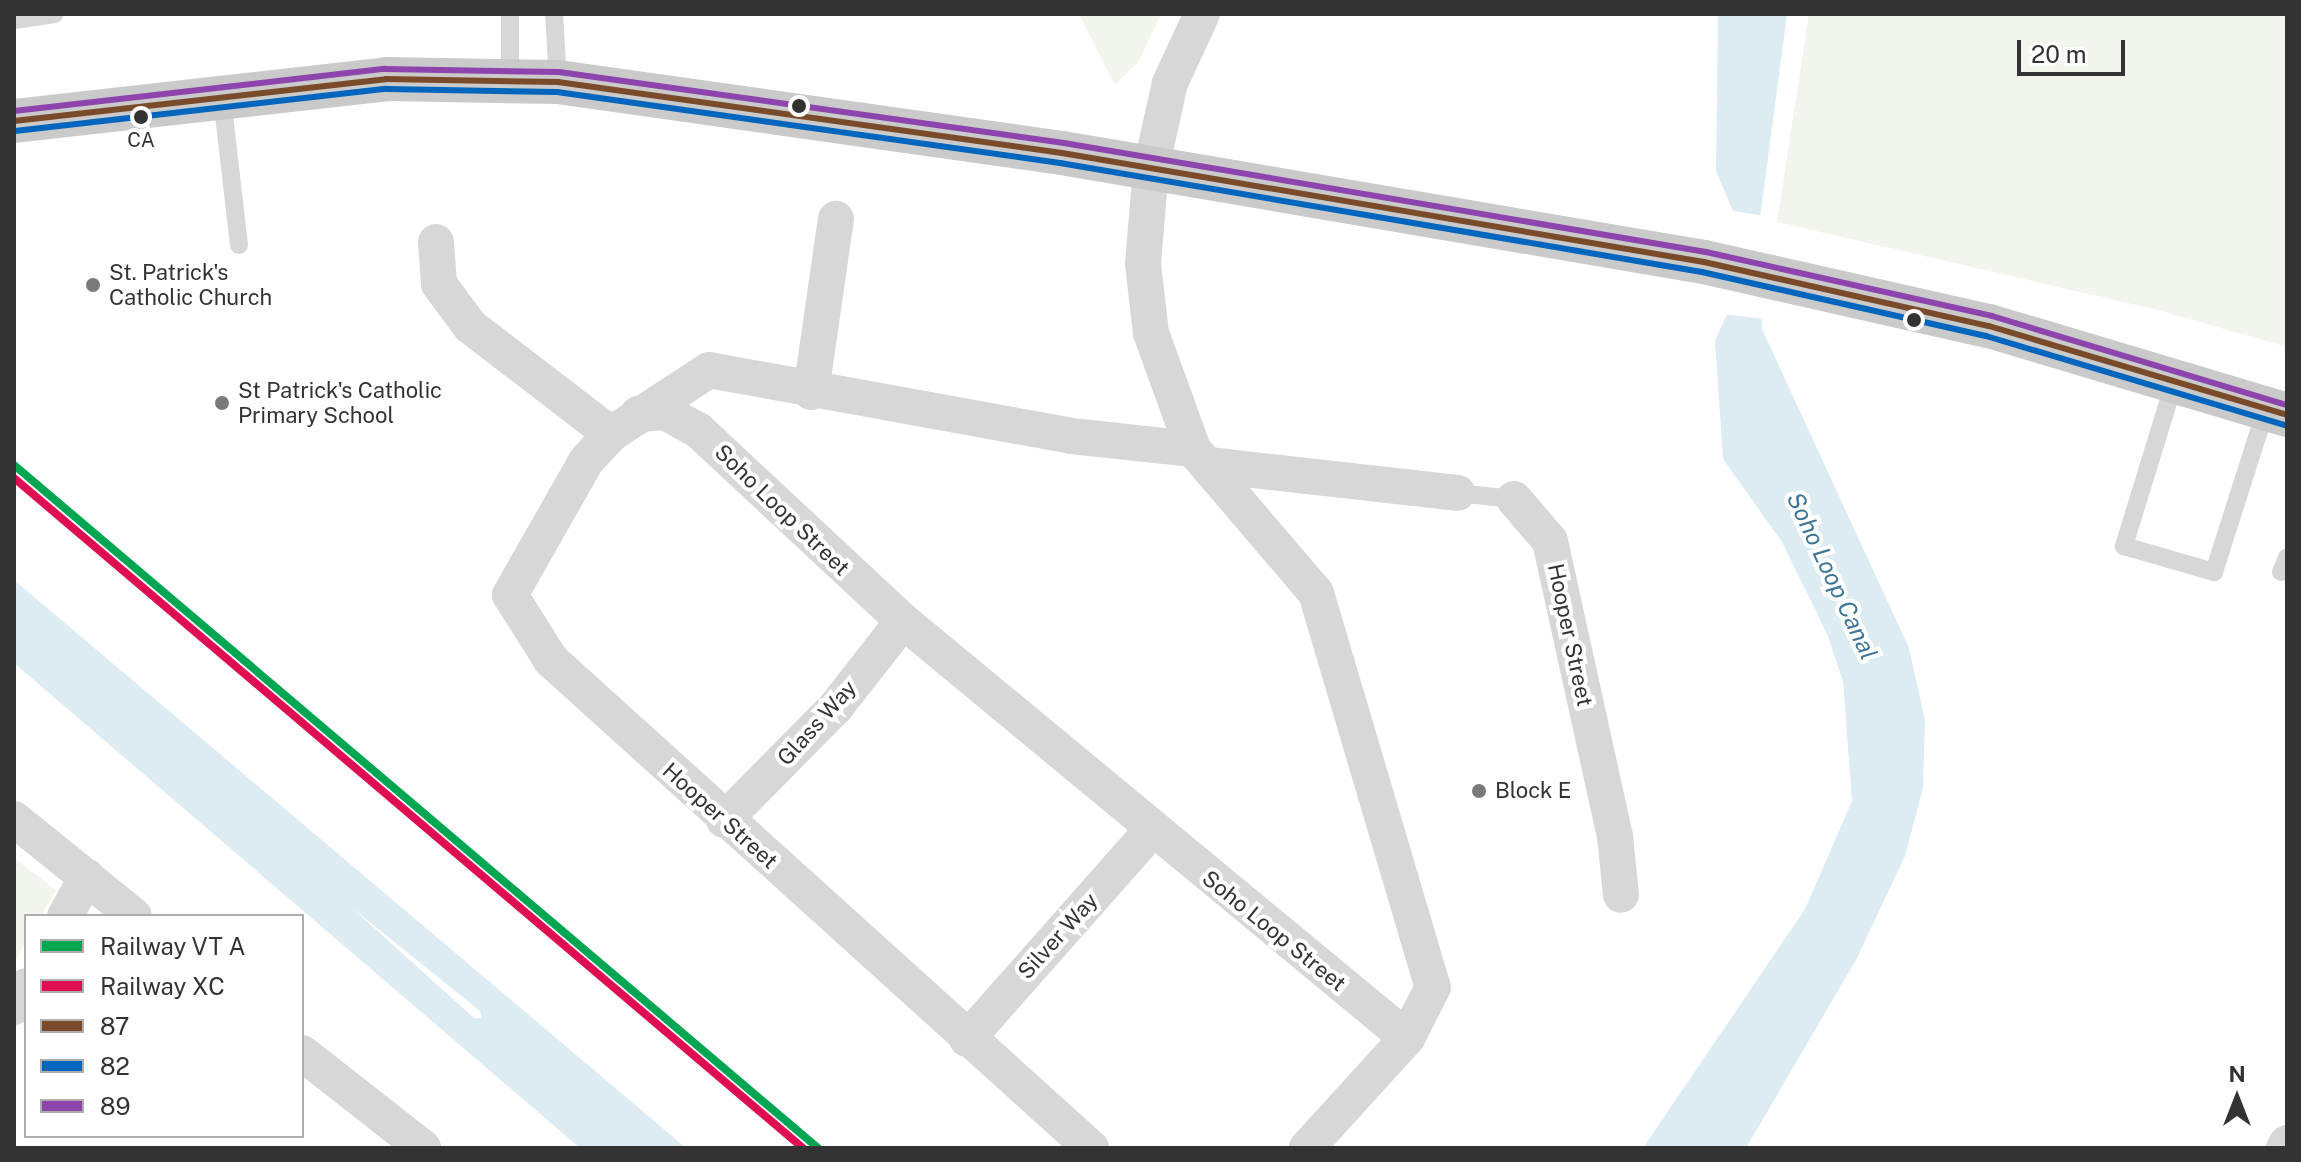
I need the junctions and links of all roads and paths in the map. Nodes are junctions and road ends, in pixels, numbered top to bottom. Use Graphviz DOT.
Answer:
graph roads {
  1 [pos="55,14"];
  2 [pos="510,14"];
  3 [pos="554,14"];
  4 [pos="1202,14"];
  5 [pos="14,20"];
  6 [pos="510,76"];
  7 [pos="558,82"];
  8 [pos="222,95"];
  9 [pos="14,121"];
  10 [pos="1151,168"];
  11 [pos="836,219"];
  12 [pos="436,242"];
  13 [pos="239,245"];
  14 [pos="2175,380"];
  15 [pos="811,392"];
  16 [pos="2276,412"];
  17 [pos="625,424"];
  18 [pos="1201,457"];
  19 [pos="1457,493"];
  20 [pos="1514,499"];
  21 [pos="903,621"];
  22 [pos="14,819"];
  23 [pos="724,820"];
  24 [pos="1150,832"];
  25 [pos="87,877"];
  26 [pos="1621,895"];
  27 [pos="66,914"];
  28 [pos="132,914"];
  29 [pos="24,990"];
  30 [pos="14,1007"];
  31 [pos="1407,1038"];
  32 [pos="967,1039"];
  33 [pos="304,1055"];
  34 [pos="2287,1143"];
  35 [pos="423,1148"];
  36 [pos="1091,1148"];
  37 [pos="1307,1148"];
  38 [pos="2284,1148"];
  1 -- 5 [label="lane"];
  2 -- 6 [label="lane"];
  3 -- 7 [label="lane"];
  4 -- 10 [label="street"];
  6 -- 7 [label="main road"];
  6 -- 8 [label="main road"];
  7 -- 10 [label="main road"];
  8 -- 9 [label="main road"];
  8 -- 13 [label="lane"];
  10 -- 14 [label="main road"];
  10 -- 18 [label="street"];
  11 -- 15 [label="street"];
  12 -- 17 [label="street"];
  14 -- 16 [label="main road"];
  14 -- 16 [label="lane"];
  15 -- 17 [label="street, Hooper Street"];
  15 -- 18 [label="street, Hooper Street"];
  17 -- 21 [label="street, Soho Loop Street"];
  17 -- 23 [label="street, Hooper Street"];
  18 -- 19 [label="street, Hooper Street"];
  18 -- 31 [label="street"];
  19 -- 20 [label="lane, Hooper Street"];
  20 -- 26 [label="street, Hooper Street"];
  21 -- 23 [label="street, Glass Way"];
  21 -- 24 [label="street, Soho Loop Street"];
  22 -- 25 [label="street"];
  23 -- 32 [label="street, Hooper Street"];
  24 -- 31 [label="street, Soho Loop Street"];
  24 -- 32 [label="street, Silver Way"];
  25 -- 27 [label="street"];
  25 -- 28 [label="street"];
  29 -- 30 [label="street"];
  31 -- 37 [label="street"];
  32 -- 36 [label="street, Hooper Street"];
  33 -- 35 [label="street"];
  34 -- 38 [label="street"];
}
